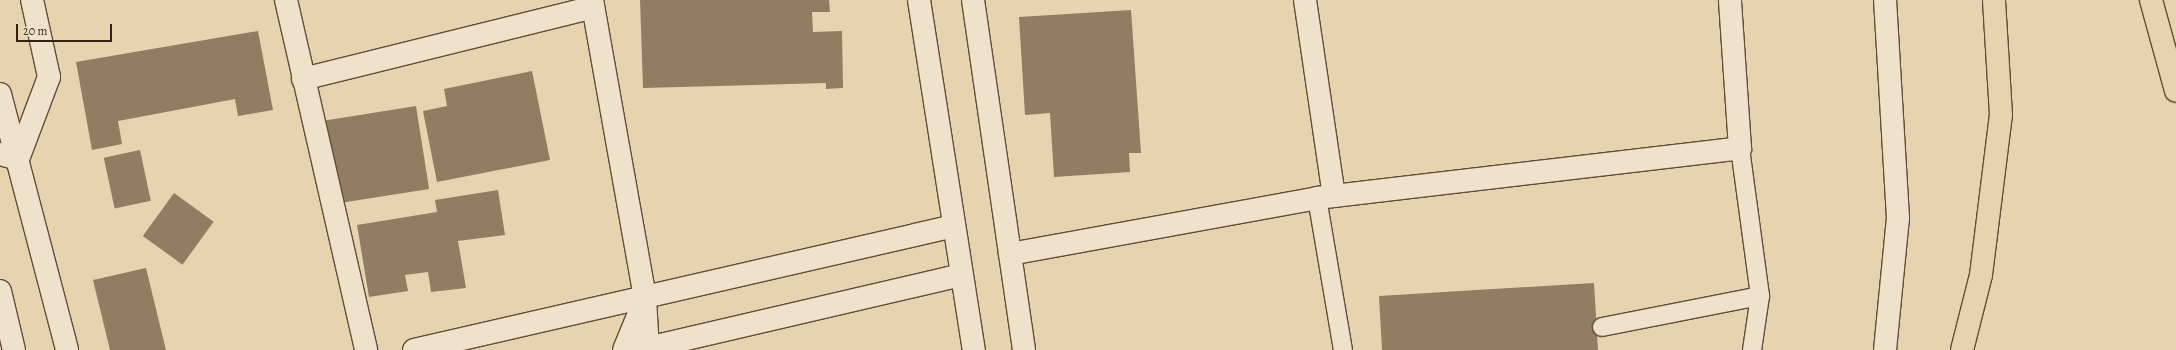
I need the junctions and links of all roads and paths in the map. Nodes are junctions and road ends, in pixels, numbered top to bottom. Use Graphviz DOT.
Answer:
graph roads {
  1 [pos="32,0"];
  2 [pos="286,0"];
  3 [pos="919,0"];
  4 [pos="973,0"];
  5 [pos="1305,0"];
  6 [pos="1730,0"];
  7 [pos="1885,0"];
  8 [pos="1994,0"];
  9 [pos="2151,0"];
  10 [pos="592,4"];
  11 [pos="304,79"];
  12 [pos="2176,92"];
  13 [pos="0,94"];
  14 [pos="1740,148"];
  15 [pos="9,157"];
  16 [pos="1326,197"];
  17 [pos="954,226"];
  18 [pos="1010,254"];
  19 [pos="961,274"];
  20 [pos="0,291"];
  21 [pos="1760,296"];
  22 [pos="645,299"];
  23 [pos="1602,327"];
  24 [pos="644,349"];
  25 [pos="14,350"];
  26 [pos="67,350"];
  27 [pos="366,350"];
  28 [pos="414,350"];
  29 [pos="624,350"];
  30 [pos="974,350"];
  31 [pos="1024,350"];
  32 [pos="1343,350"];
  33 [pos="1752,350"];
  34 [pos="1885,350"];
  35 [pos="1962,350"];
  1 -- 15 [label="street"];
  2 -- 11 [label="street"];
  3 -- 17 [label="street"];
  4 -- 18 [label="street"];
  5 -- 16 [label="street"];
  6 -- 14 [label="street"];
  7 -- 34 [label="street"];
  8 -- 35 [label="highway"];
  9 -- 12 [label="highway"];
  10 -- 11 [label="street"];
  10 -- 22 [label="street"];
  11 -- 27 [label="street"];
  13 -- 15 [label="street"];
  14 -- 16 [label="street"];
  14 -- 21 [label="lane"];
  15 -- 26 [label="street"];
  16 -- 18 [label="street"];
  16 -- 32 [label="lane"];
  17 -- 19 [label="street"];
  17 -- 22 [label="street"];
  18 -- 31 [label="street"];
  19 -- 24 [label="street"];
  19 -- 30 [label="street"];
  20 -- 25 [label="street"];
  21 -- 23 [label="lane"];
  21 -- 33 [label="lane"];
  22 -- 24 [label="street"];
  22 -- 28 [label="street"];
  22 -- 29 [label="street"];
}
